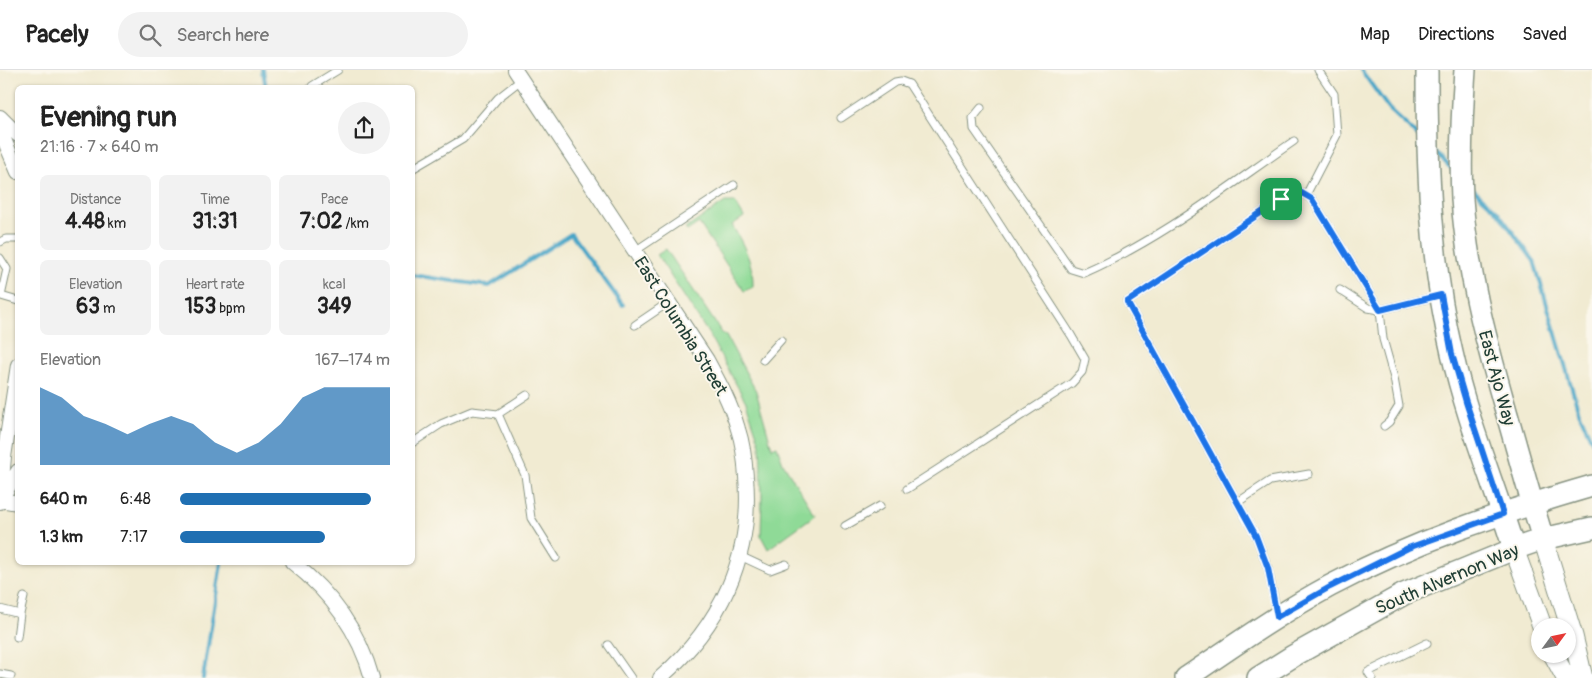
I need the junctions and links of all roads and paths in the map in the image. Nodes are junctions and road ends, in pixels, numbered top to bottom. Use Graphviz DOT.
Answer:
graph roads {
  1 [pos="338,70"];
  2 [pos="1318,70"];
  3 [pos="1427,70"];
  4 [pos="1465,70"];
  5 [pos="518,75"];
  6 [pos="314,85"];
  7 [pos="981,108"];
  8 [pos="0,117"];
  9 [pos="841,118"];
  10 [pos="0,130"];
  11 [pos="15,132"];
  12 [pos="1294,141"];
  13 [pos="15,165"];
  14 [pos="415,167"];
  15 [pos="734,185"];
  16 [pos="1306,195"];
  17 [pos="15,239"];
  18 [pos="0,242"];
  19 [pos="635,251"];
  20 [pos="0,258"];
  21 [pos="1340,290"];
  22 [pos="1441,295"];
  23 [pos="15,300"];
  24 [pos="668,302"];
  25 [pos="1380,310"];
  26 [pos="635,325"];
  27 [pos="781,340"];
  28 [pos="763,360"];
  29 [pos="15,384"];
  30 [pos="527,395"];
  31 [pos="498,414"];
  32 [pos="1384,426"];
  33 [pos="415,441"];
  34 [pos="1309,474"];
  35 [pos="15,476"];
  36 [pos="1592,486"];
  37 [pos="907,489"];
  38 [pos="0,501"];
  39 [pos="1238,502"];
  40 [pos="15,503"];
  41 [pos="1532,503"];
  42 [pos="880,506"];
  43 [pos="1503,514"];
  44 [pos="845,526"];
  45 [pos="1592,528"];
  46 [pos="1543,539"];
  47 [pos="1514,549"];
  48 [pos="740,556"];
  49 [pos="556,558"];
  50 [pos="786,564"];
  51 [pos="295,565"];
  52 [pos="24,597"];
  53 [pos="0,609"];
  54 [pos="20,614"];
  55 [pos="1277,617"];
  56 [pos="1539,618"];
  57 [pos="17,636"];
  58 [pos="1427,643"];
  59 [pos="608,645"];
  60 [pos="1558,663"];
  61 [pos="0,674"];
  62 [pos="11,676"];
  63 [pos="372,678"];
  64 [pos="631,678"];
  65 [pos="660,678"];
  66 [pos="1186,678"];
  67 [pos="1258,678"];
  68 [pos="1372,678"];
  69 [pos="1566,678"];
  70 [pos="1583,678"];
  1 -- 6 [label="lane"];
  2 -- 16 [label="lane"];
  3 -- 22 [label="main road, East Ajo Way"];
  4 -- 41 [label="main road, East Ajo Way"];
  5 -- 14 [label="lane"];
  5 -- 19 [label="street, East Columbia Street"];
  7 -- 12 [label="lane"];
  8 -- 11 [label="street"];
  9 -- 37 [label="lane"];
  10 -- 13 [label="street"];
  15 -- 19 [label="lane"];
  16 -- 25 [label="lane"];
  16 -- 39 [label="lane"];
  17 -- 18 [label="lane"];
  19 -- 24 [label="street, East Columbia Street"];
  20 -- 23 [label="lane"];
  21 -- 25 [label="lane"];
  22 -- 25 [label="lane"];
  22 -- 43 [label="main road, East Ajo Way"];
  24 -- 26 [label="lane"];
  24 -- 48 [label="street, East Columbia Street"];
  25 -- 32 [label="lane"];
  27 -- 28 [label="lane"];
  29 -- 38 [label="street"];
  30 -- 31 [label="lane"];
  31 -- 33 [label="lane"];
  31 -- 49 [label="lane"];
  34 -- 39 [label="lane"];
  35 -- 38 [label="street"];
  36 -- 41 [label="main road"];
  38 -- 40 [label="street"];
  39 -- 55 [label="lane"];
  41 -- 43 [label="main road"];
  41 -- 46 [label="main road, East Ajo Way"];
  42 -- 44 [label="lane"];
  43 -- 47 [label="main road, East Ajo Way"];
  43 -- 55 [label="main road"];
  45 -- 46 [label="main road, South Alvernon Way"];
  46 -- 47 [label="main road, South Alvernon Way"];
  46 -- 70 [label="street, East Ajo Way"];
  47 -- 56 [label="street, East Ajo Way"];
  47 -- 67 [label="main road, South Alvernon Way"];
  48 -- 50 [label="lane"];
  48 -- 65 [label="street, East Columbia Street"];
  51 -- 63 [label="street"];
  52 -- 54 [label="lane"];
  53 -- 54 [label="lane"];
  54 -- 57 [label="lane"];
  55 -- 66 [label="main road"];
  58 -- 68 [label="lane"];
  59 -- 64 [label="lane"];
  60 -- 69 [label="street"];
  61 -- 62 [label="lane"];
}
